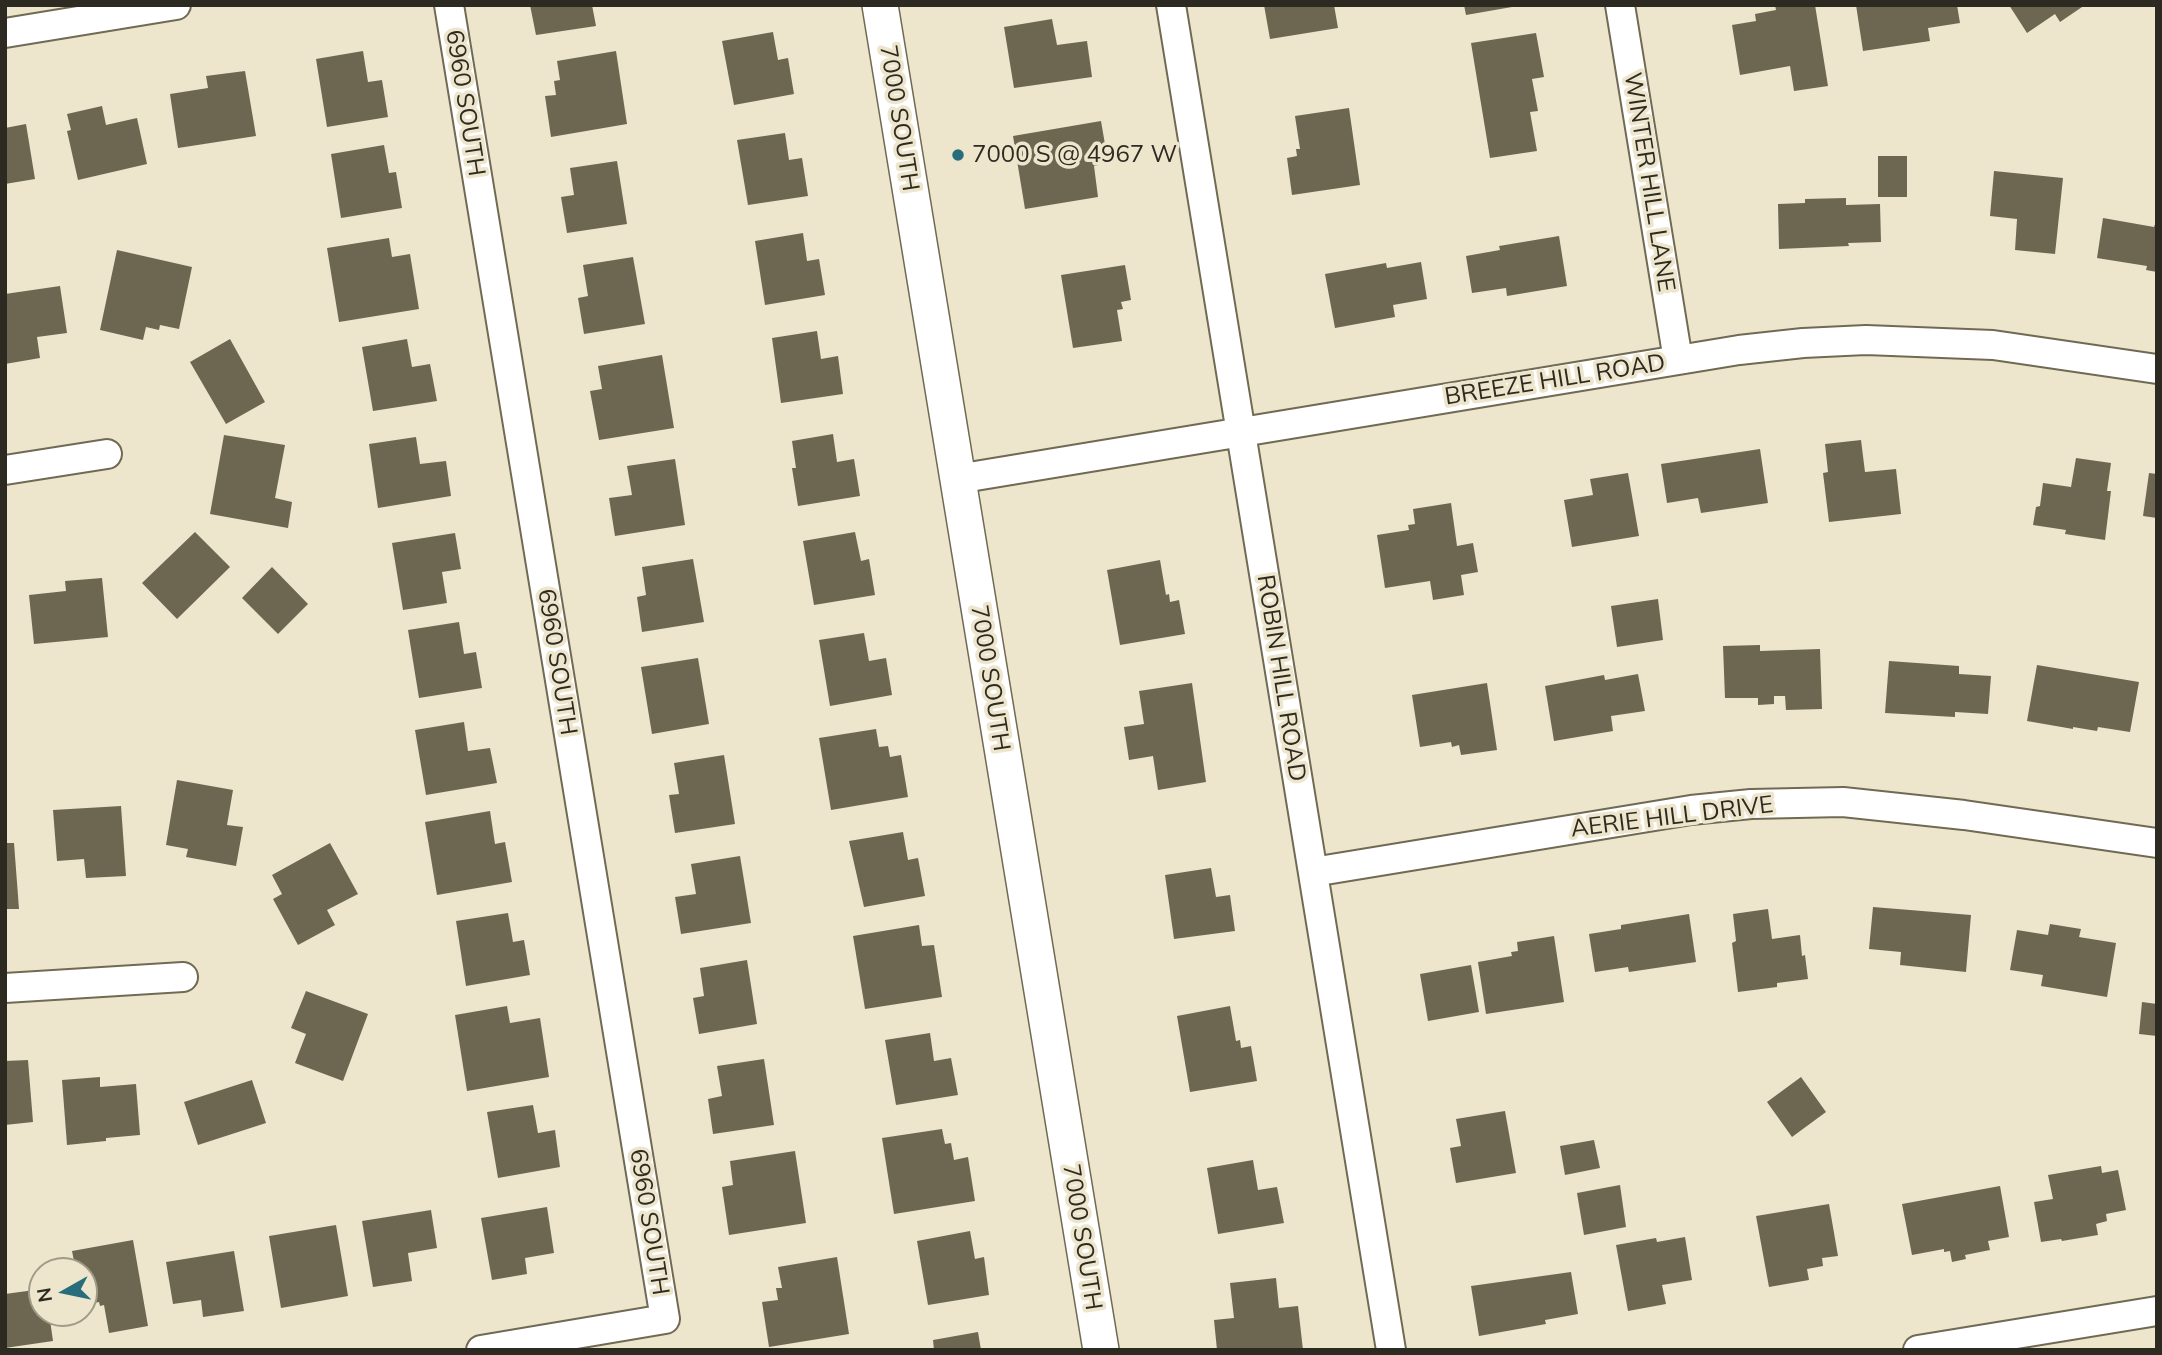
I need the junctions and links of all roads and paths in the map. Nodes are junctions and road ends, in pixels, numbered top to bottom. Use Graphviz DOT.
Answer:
graph roads {
  1 [pos="176,5"];
  2 [pos="449,5"];
  3 [pos="880,5"];
  4 [pos="1171,5"];
  5 [pos="1620,5"];
  6 [pos="5,33"];
  7 [pos="1678,360"];
  8 [pos="2157,369"];
  9 [pos="1241,432"];
  10 [pos="107,454"];
  11 [pos="5,470"];
  12 [pos="957,479"];
  13 [pos="2157,844"];
  14 [pos="1313,872"];
  15 [pos="183,977"];
  16 [pos="5,988"];
  17 [pos="2157,1311"];
  18 [pos="481,1350"];
  19 [pos="1101,1350"];
  20 [pos="1391,1350"];
  21 [pos="1918,1350"];
  1 -- 6 [label="street"];
  2 -- 18 [label="street, 6960 SOUTH"];
  3 -- 12 [label="street, 7000 SOUTH"];
  4 -- 9 [label="street, ROBIN HILL ROAD"];
  5 -- 7 [label="street, WINTER HILL LANE"];
  7 -- 8 [label="street, BREEZE HILL ROAD"];
  7 -- 9 [label="street, BREEZE HILL ROAD"];
  9 -- 12 [label="street, BREEZE HILL ROAD"];
  9 -- 14 [label="street, ROBIN HILL ROAD"];
  10 -- 11 [label="street"];
  12 -- 19 [label="street, 7000 SOUTH"];
  13 -- 14 [label="street, AERIE HILL DRIVE"];
  14 -- 20 [label="street, ROBIN HILL ROAD"];
  15 -- 16 [label="street"];
  17 -- 21 [label="street"];
}
